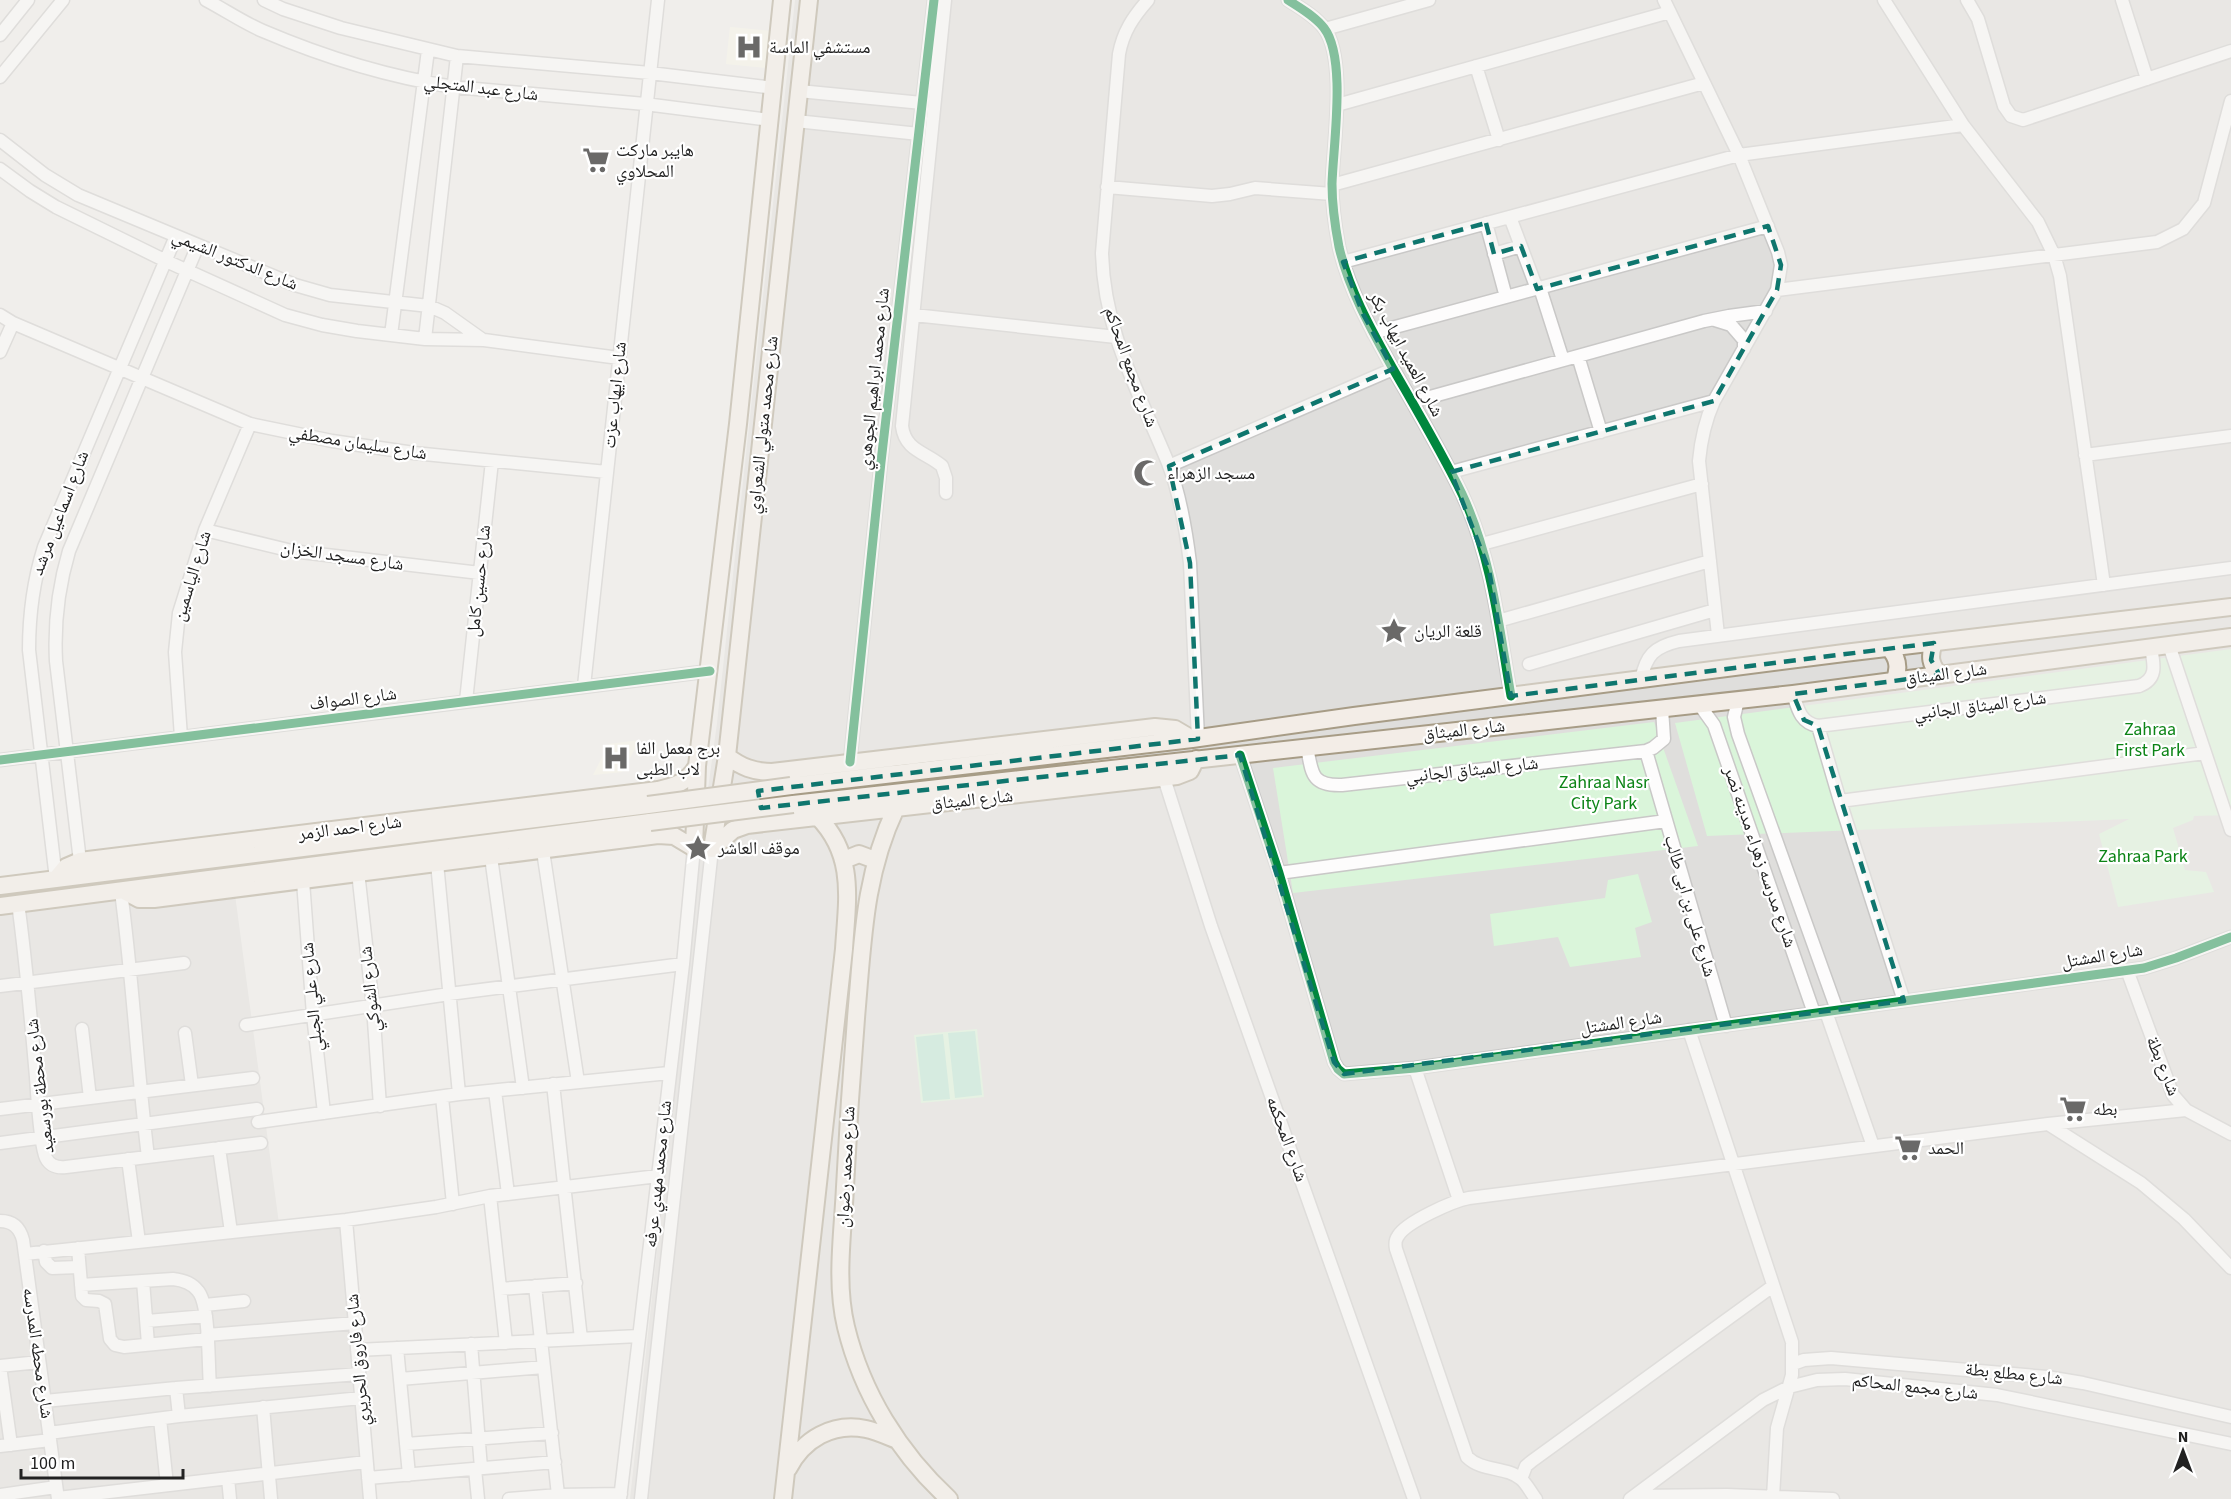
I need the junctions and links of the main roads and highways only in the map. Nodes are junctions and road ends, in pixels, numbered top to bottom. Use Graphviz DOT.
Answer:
graph roads {
  1 [pos="782,0"];
  2 [pos="809,0"];
  3 [pos="2231,607"];
  4 [pos="716,613"];
  5 [pos="742,615"];
  6 [pos="2231,637"];
  7 [pos="1934,643"];
  8 [pos="712,647"];
  9 [pos="738,648"];
  10 [pos="1889,648"];
  11 [pos="1940,675"];
  12 [pos="1894,681"];
  13 [pos="1195,739"];
  14 [pos="727,756"];
  15 [pos="1196,759"];
  16 [pos="698,765"];
  17 [pos="763,772"];
  18 [pos="658,790"];
  19 [pos="896,808"];
  20 [pos="818,817"];
  21 [pos="771,822"];
  22 [pos="658,835"];
  23 [pos="712,849"];
  24 [pos="844,860"];
  25 [pos="875,860"];
  26 [pos="56,879"];
  27 [pos="0,886"];
  28 [pos="123,891"];
  29 [pos="0,906"];
  30 [pos="897,1440"];
  31 [pos="786,1473"];
  32 [pos="783,1499"];
  33 [pos="949,1499"];
  1 -- 4 [label="main road, شارع محمد متولي الشعراوي"];
  2 -- 5 [label="main road, شارع محمد متولي الشعراوي"];
  3 -- 7 [label="main road, شارع الميثاق"];
  4 -- 5 [label="main road"];
  4 -- 8 [label="main road, شارع محمد متولي الشعراوي"];
  5 -- 9 [label="main road, شارع محمد متولي الشعراوي"];
  6 -- 11 [label="main road, شارع الميثاق"];
  7 -- 10 [label="main road, شارع الميثاق"];
  7 -- 11 [label="main road"];
  8 -- 9 [label="main road"];
  8 -- 16 [label="main road, شارع محمد متولي الشعراوي"];
  9 -- 14 [label="main road, شارع محمد متولي الشعراوي"];
  10 -- 12 [label="main road"];
  10 -- 13 [label="main road, شارع الميثاق"];
  11 -- 12 [label="main road, شارع الميثاق"];
  12 -- 15 [label="main road, شارع الميثاق"];
  13 -- 17 [label="main road"];
  13 -- 26 [label="main road, شارع الميثاق, bridge"];
  14 -- 17 [label="main road"];
  14 -- 23 [label="main road, شارع محمد متولي الشعراوي"];
  15 -- 19 [label="main road, شارع الميثاق"];
  15 -- 28 [label="main road, bridge"];
  16 -- 18 [label="main road, شارع احمد الزمر"];
  16 -- 22 [label="main road, شارع محمد متولي الشعراوي"];
  17 -- 21 [label="main road"];
  18 -- 22 [label="main road"];
  18 -- 26 [label="main road, شارع احمد الزمر"];
  19 -- 20 [label="main road, شارع الميثاق"];
  19 -- 25 [label="main road, شارع محمد رضوان"];
  20 -- 21 [label="main road, شارع الميثاق"];
  20 -- 24 [label="main road, شارع محمد رضوان"];
  21 -- 23 [label="main road, شارع الميثاق"];
  22 -- 28 [label="main road"];
  24 -- 25 [label="main road"];
  24 -- 31 [label="main road, شارع محمد رضوان"];
  25 -- 30 [label="main road, شارع محمد رضوان"];
  26 -- 27 [label="main road, شارع احمد الزمر"];
  28 -- 29 [label="main road"];
  30 -- 31 [label="main road"];
  30 -- 33 [label="main road, شارع محمد رضوان"];
  31 -- 32 [label="main road, شارع محمد رضوان"];
}
